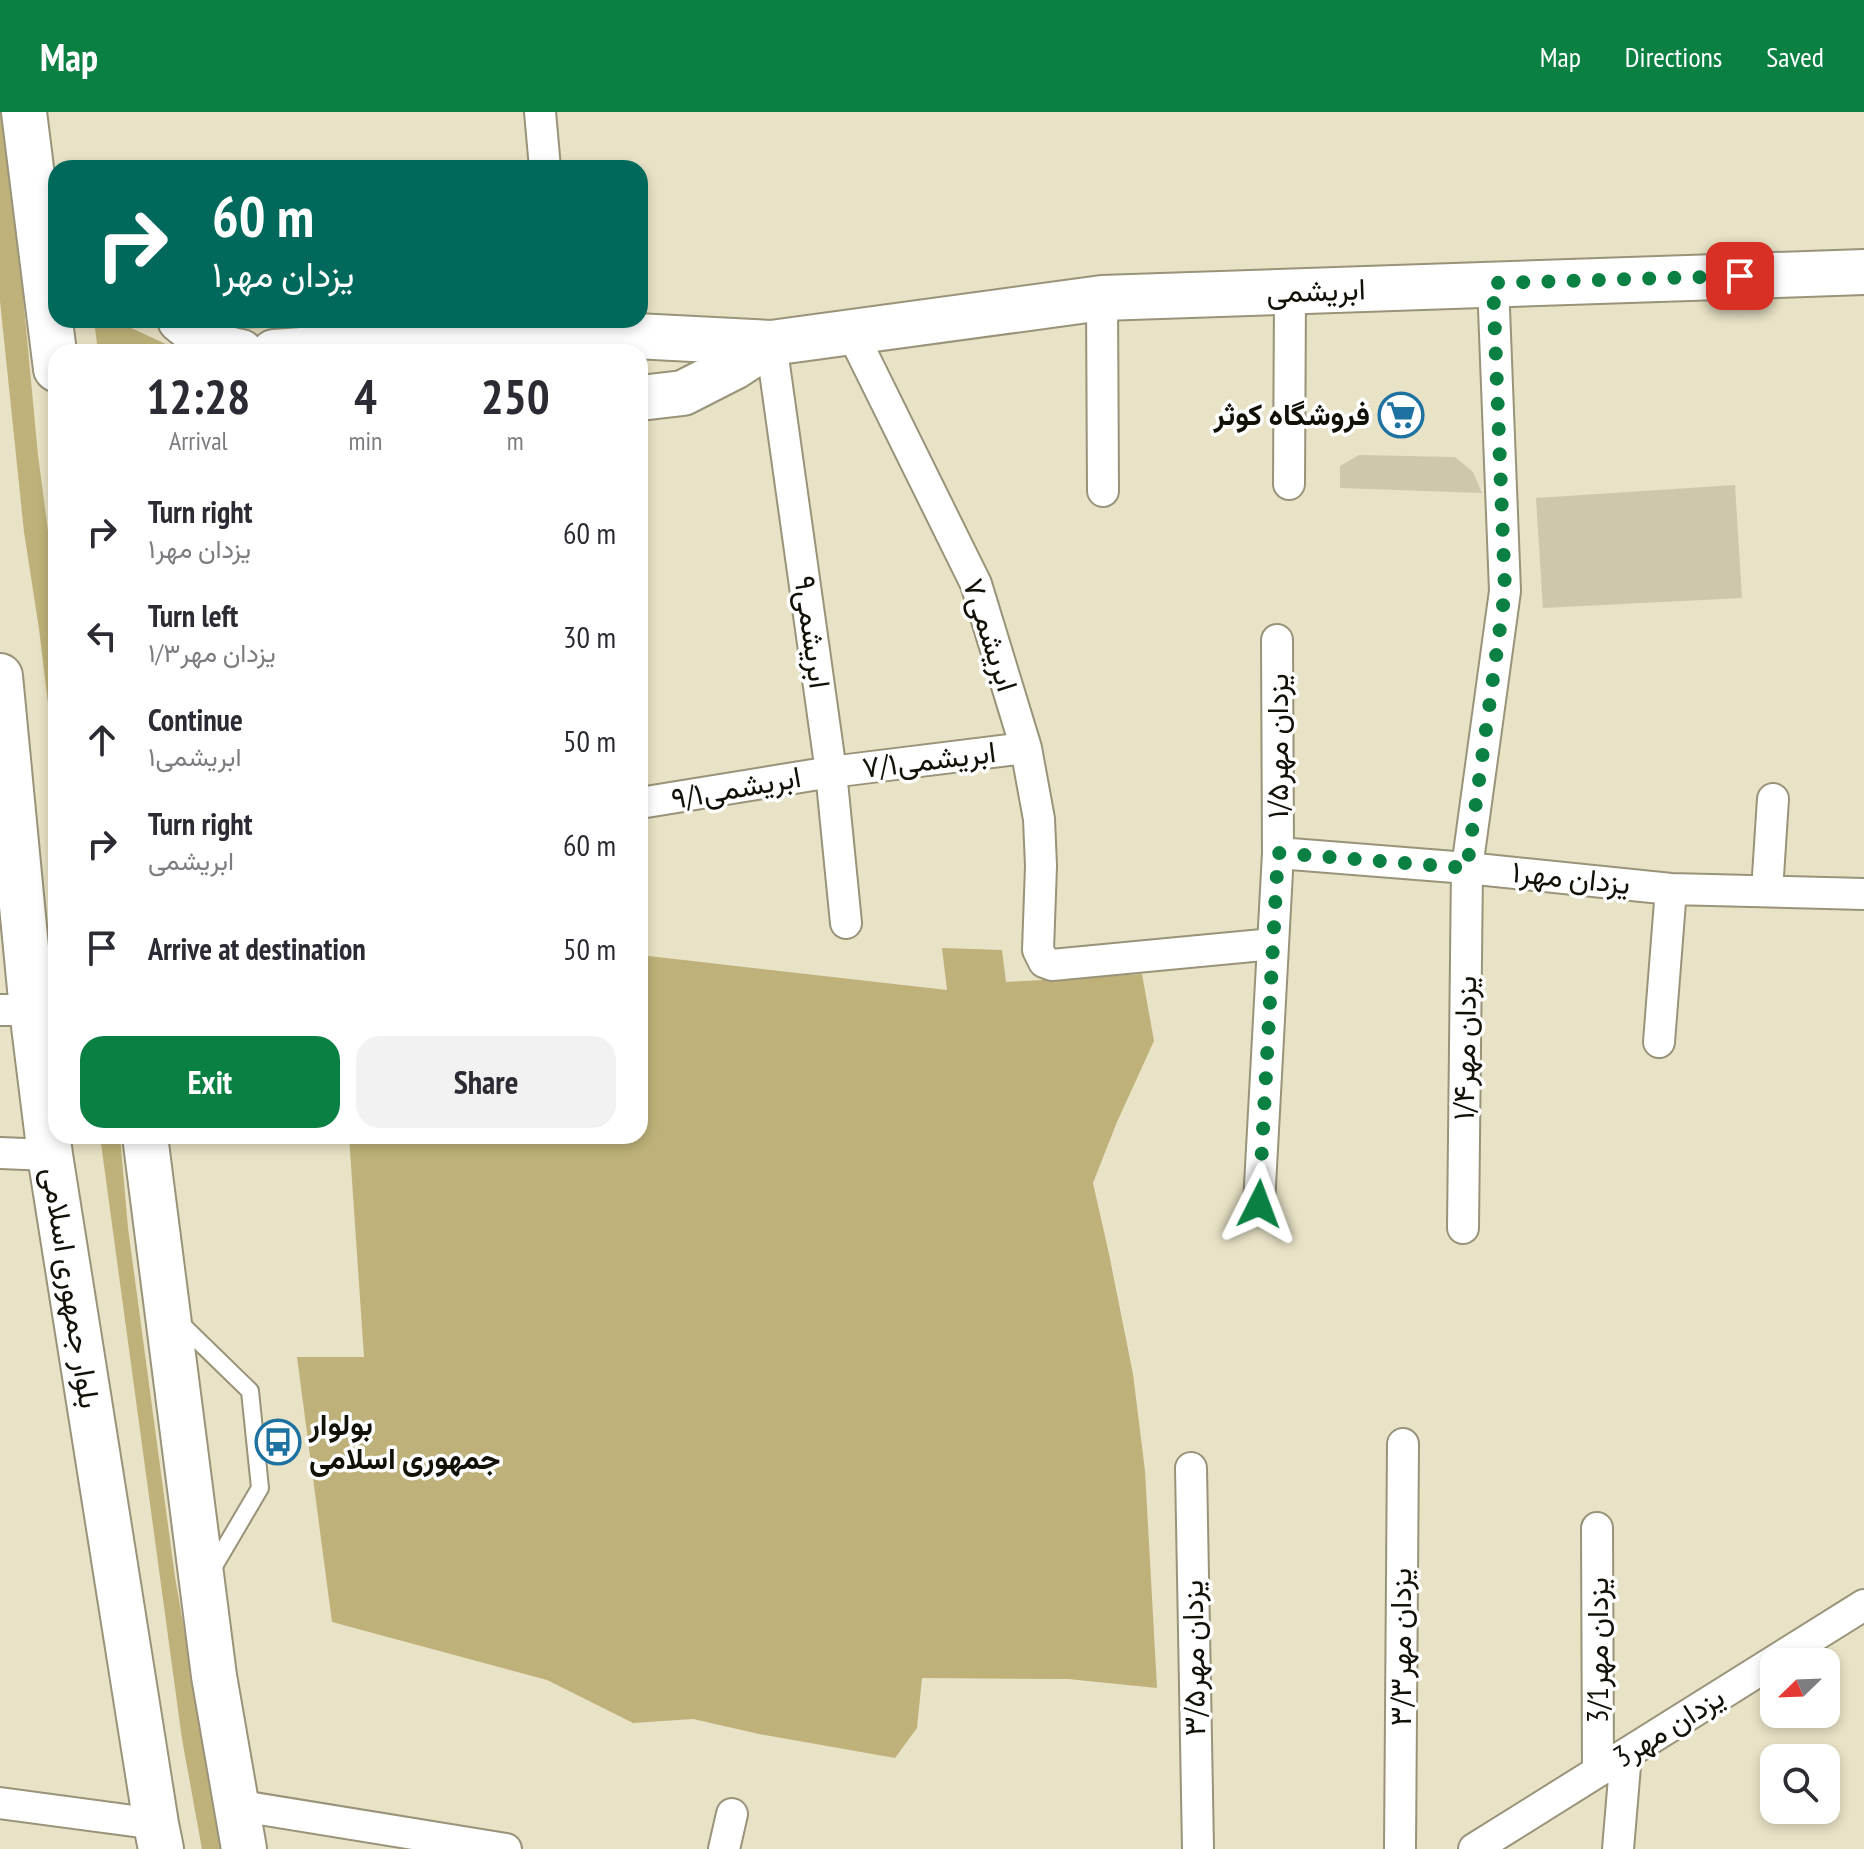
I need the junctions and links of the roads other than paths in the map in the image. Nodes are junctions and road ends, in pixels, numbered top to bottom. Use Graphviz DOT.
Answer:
graph roads {
  1 [pos="24,112"];
  2 [pos="540,112"];
  3 [pos="544,160"];
  4 [pos="44,190"];
  5 [pos="48,250"];
  6 [pos="1864,272"];
  7 [pos="1493,283"];
  8 [pos="1290,293"];
  9 [pos="1102,298"];
  10 [pos="191,328"];
  11 [pos="536,328"];
  12 [pos="583,328"];
  13 [pos="851,331"];
  14 [pos="771,343"];
  15 [pos="214,344"];
  16 [pos="361,344"];
  17 [pos="648,397"];
  18 [pos="1289,484"];
  19 [pos="1103,491"];
  20 [pos="1277,640"];
  21 [pos="0,676"];
  22 [pos="1026,748"];
  23 [pos="831,772"];
  24 [pos="1773,799"];
  25 [pos="648,802"];
  26 [pos="1278,853"];
  27 [pos="1467,868"];
  28 [pos="1671,889"];
  29 [pos="1767,891"];
  30 [pos="1864,894"];
  31 [pos="846,923"];
  32 [pos="1273,944"];
  33 [pos="16,1010"];
  34 [pos="1659,1042"];
  35 [pos="146,1144"];
  36 [pos="0,1153"];
  37 [pos="50,1155"];
  38 [pos="1259,1204"];
  39 [pos="1463,1228"];
  40 [pos="167,1311"];
  41 [pos="1403,1444"];
  42 [pos="1191,1468"];
  43 [pos="1597,1528"];
  44 [pos="203,1584"];
  45 [pos="1864,1605"];
  46 [pos="1626,1754"];
  47 [pos="1598,1771"];
  48 [pos="0,1803"];
  49 [pos="235,1805"];
  50 [pos="732,1814"];
  51 [pos="159,1836"];
  52 [pos="244,1849"];
  53 [pos="506,1849"];
  54 [pos="724,1849"];
  55 [pos="1198,1849"];
  56 [pos="1400,1849"];
  57 [pos="1474,1849"];
  58 [pos="1618,1849"];
  1 -- 4 [label="main road"];
  2 -- 3 [label="street"];
  4 -- 5 [label="main road"];
  6 -- 7 [label="main road, ابریشمی"];
  7 -- 8 [label="main road, ابریشمی"];
  7 -- 27 [label="street, ۱/۴یزدان مهر"];
  8 -- 9 [label="main road, ابریشمی"];
  8 -- 18 [label="street"];
  9 -- 13 [label="main road, ابریشمی"];
  9 -- 19 [label="street"];
  10 -- 15 [label="main road"];
  11 -- 16 [label="main road"];
  12 -- 14 [label="main road"];
  13 -- 14 [label="main road, ابریشمی"];
  13 -- 22 [label="street, ابریشمی۷"];
  14 -- 17 [label="main road"];
  14 -- 23 [label="street, ابریشمی۹"];
  20 -- 26 [label="street, ۱/۵یزدان مهر"];
  21 -- 33 [label="main road, بلوار جمهوری اسلامی"];
  22 -- 23 [label="street, ابریشمی۷/۱"];
  22 -- 32 [label="street, ابریشمی۷"];
  23 -- 25 [label="street, ۹/۱ابریشمی"];
  23 -- 31 [label="street, ابریشمی۹"];
  24 -- 29 [label="street"];
  26 -- 27 [label="street, یزدان مهر۱"];
  26 -- 32 [label="street, ۱/۵یزدان مهر"];
  27 -- 28 [label="street, یزدان مهر۱"];
  27 -- 39 [label="street, ۱/۴یزدان مهر"];
  28 -- 29 [label="street, یزدان مهر۱"];
  28 -- 34 [label="street"];
  29 -- 30 [label="street, یزدان مهر۱"];
  32 -- 38 [label="street, ۱/۵یزدان مهر"];
  33 -- 37 [label="main road, بلوار جمهوری اسلامی"];
  35 -- 40 [label="main road"];
  36 -- 37 [label="street"];
  37 -- 51 [label="main road, بلوار جمهوری اسلامی"];
  40 -- 44 [label="main road"];
  40 -- 44 [label="lane"];
  41 -- 56 [label="street, ۳/۳یزدان مهر"];
  42 -- 55 [label="street, ۳/۵یزدان مهر"];
  43 -- 47 [label="street, 3/1یزدان مهر"];
  44 -- 49 [label="main road"];
  45 -- 46 [label="street, 3یزدان مهر"];
  46 -- 47 [label="street, 3یزدان مهر"];
  46 -- 58 [label="street"];
  47 -- 57 [label="street, 3یزدان مهر"];
  48 -- 51 [label="street"];
  49 -- 52 [label="main road"];
  49 -- 53 [label="street"];
  50 -- 54 [label="street"];
}
